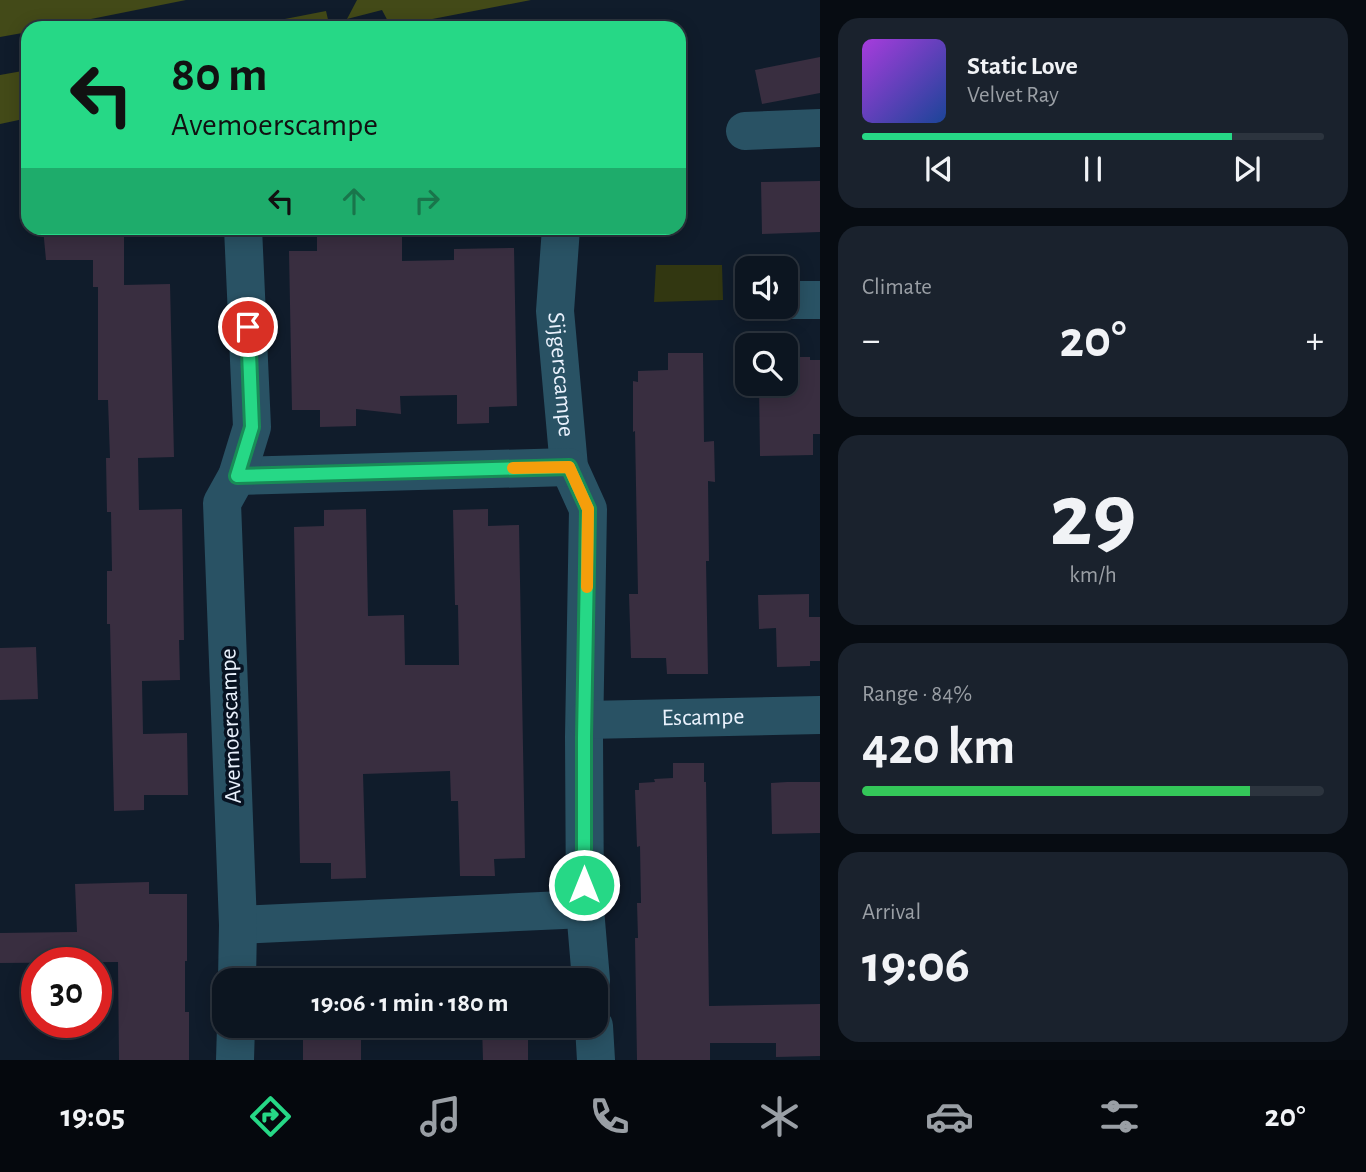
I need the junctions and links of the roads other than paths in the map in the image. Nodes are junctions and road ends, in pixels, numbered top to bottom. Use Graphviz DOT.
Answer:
graph roads {
  1 [pos="820,128"];
  2 [pos="745,131"];
  3 [pos="243,235"];
  4 [pos="560,235"];
  5 [pos="798,300"];
  6 [pos="820,300"];
  7 [pos="569,467"];
  8 [pos="237,476"];
  9 [pos="820,715"];
  10 [pos="586,720"];
  11 [pos="585,909"];
  12 [pos="239,925"];
  13 [pos="237,968"];
  14 [pos="590,968"];
  15 [pos="236,1038"];
  16 [pos="595,1038"];
  17 [pos="235,1060"];
  18 [pos="596,1060"];
  1 -- 2 [label="street"];
  3 -- 8 [label="street, Avemoerscampe"];
  4 -- 7 [label="street, Sijgerscampe"];
  5 -- 6 [label="street"];
  7 -- 8 [label="street"];
  7 -- 10 [label="street, Sijgerscampe"];
  8 -- 12 [label="street, Avemoerscampe"];
  9 -- 10 [label="street, Escampe"];
  10 -- 11 [label="street, Sijgerscampe"];
  11 -- 12 [label="street"];
  11 -- 14 [label="street, Sijgerscampe"];
  12 -- 13 [label="street, Avemoerscampe"];
  15 -- 17 [label="street"];
  16 -- 18 [label="street"];
}
